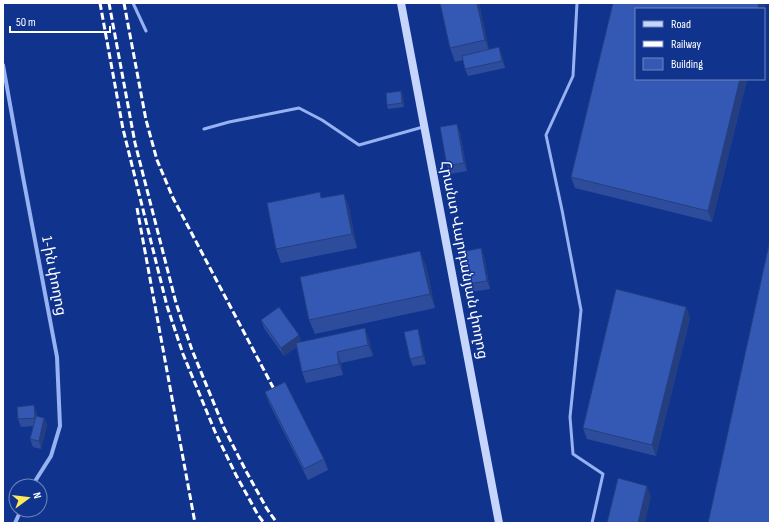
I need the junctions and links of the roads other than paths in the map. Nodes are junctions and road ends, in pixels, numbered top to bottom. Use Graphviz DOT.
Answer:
graph roads {
  1 [pos="133,3"];
  2 [pos="401,3"];
  3 [pos="577,3"];
  4 [pos="146,30"];
  5 [pos="3,65"];
  6 [pos="424,126"];
  7 [pos="204,129"];
  8 [pos="37,478"];
  9 [pos="499,523"];
  10 [pos="592,523"];
  1 -- 4 [label="lane"];
  2 -- 6 [label="main road, Հրանտ Վարդանյան փողոց"];
  3 -- 10 [label="lane"];
  5 -- 8 [label="street, 1-ին փողոց"];
  6 -- 7 [label="lane"];
  6 -- 9 [label="main road, Հրանտ Վարդանյան փողոց"];
}
